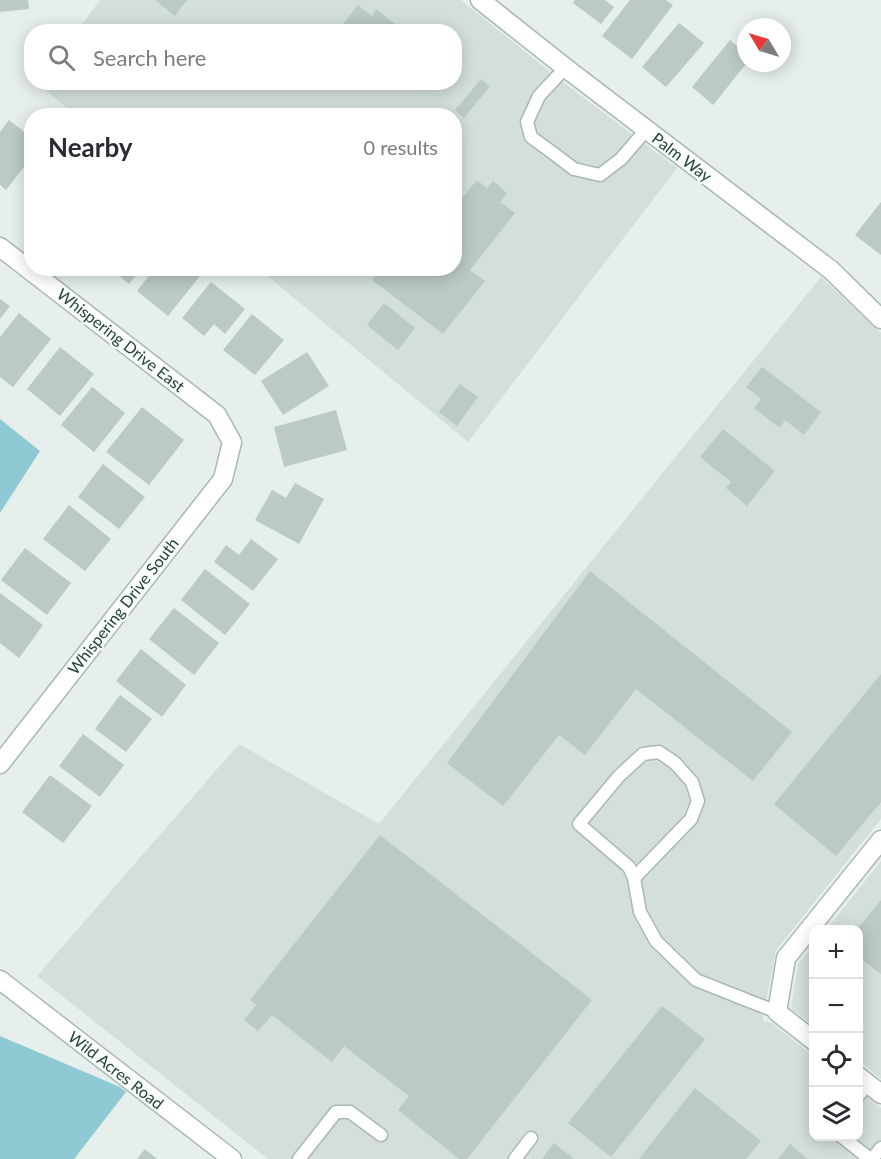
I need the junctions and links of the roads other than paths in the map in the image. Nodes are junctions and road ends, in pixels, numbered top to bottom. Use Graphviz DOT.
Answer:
graph roads {
  1 [pos="480,0"];
  2 [pos="565,68"];
  3 [pos="646,130"];
  4 [pos="0,247"];
  5 [pos="24,266"];
  6 [pos="37,276"];
  7 [pos="881,319"];
  8 [pos="232,442"];
  9 [pos="0,764"];
  10 [pos="881,840"];
  11 [pos="634,878"];
  12 [pos="0,980"];
  13 [pos="777,1012"];
  14 [pos="809,1038"];
  15 [pos="381,1135"];
  16 [pos="531,1138"];
  17 [pos="846,1141"];
  18 [pos="881,1148"];
  19 [pos="232,1159"];
  20 [pos="299,1159"];
  21 [pos="515,1159"];
  22 [pos="871,1159"];
  1 -- 2 [label="street, Palm Way"];
  2 -- 3 [label="street, Palm Way"];
  2 -- 3 [label="lane"];
  3 -- 7 [label="street, Palm Way"];
  4 -- 5 [label="street, Whispering Drive East"];
  6 -- 8 [label="street, Whispering Drive East"];
  8 -- 9 [label="street, Whispering Drive South"];
  10 -- 13 [label="street"];
  11 -- 11 [label="lane"];
  11 -- 13 [label="lane"];
  12 -- 19 [label="street, Wild Acres Road"];
  13 -- 14 [label="street"];
  15 -- 20 [label="lane"];
  16 -- 21 [label="lane"];
  17 -- 22 [label="lane"];
  18 -- 22 [label="lane"];
}
